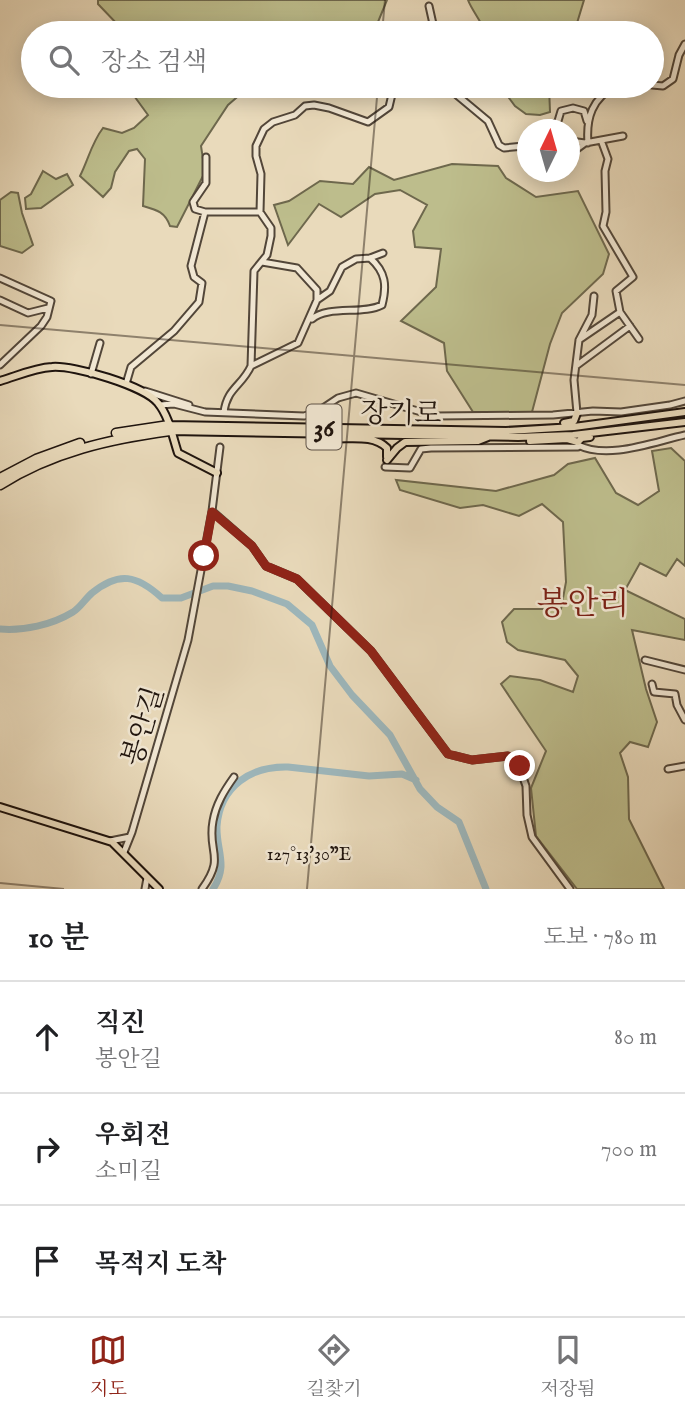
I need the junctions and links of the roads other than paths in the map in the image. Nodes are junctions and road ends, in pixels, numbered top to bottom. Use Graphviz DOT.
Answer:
graph roads {
  1 [pos="429,6"];
  2 [pos="433,21"];
  3 [pos="685,44"];
  4 [pos="664,85"];
  5 [pos="391,98"];
  6 [pos="460,98"];
  7 [pos="603,98"];
  8 [pos="558,119"];
  9 [pos="587,121"];
  10 [pos="623,136"];
  11 [pos="601,140"];
  12 [pos="580,142"];
  13 [pos="586,143"];
  14 [pos="580,147"];
  15 [pos="517,148"];
  16 [pos="206,158"];
  17 [pos="205,212"];
  18 [pos="260,212"];
  19 [pos="383,253"];
  20 [pos="370,258"];
  21 [pos="262,262"];
  22 [pos="0,278"];
  23 [pos="594,296"];
  24 [pos="0,300"];
  25 [pos="317,300"];
  26 [pos="49,305"];
  27 [pos="620,312"];
  28 [pos="309,323"];
  29 [pos="630,326"];
  30 [pos="639,339"];
  31 [pos="579,341"];
  32 [pos="100,343"];
  33 [pos="0,365"];
  34 [pos="251,366"];
  35 [pos="576,366"];
  36 [pos="91,374"];
  37 [pos="0,381"];
  38 [pos="126,384"];
  39 [pos="145,391"];
  40 [pos="685,401"];
  41 [pos="160,405"];
  42 [pos="205,412"];
  43 [pos="223,412"];
  44 [pos="685,412"];
  45 [pos="577,413"];
  46 [pos="685,422"];
  47 [pos="608,423"];
  48 [pos="665,425"];
  49 [pos="169,428"];
  50 [pos="529,428"];
  51 [pos="308,432"];
  52 [pos="685,435"];
  53 [pos="491,436"];
  54 [pos="518,438"];
  55 [pos="578,445"];
  56 [pos="220,446"];
  57 [pos="385,467"];
  58 [pos="217,474"];
  59 [pos="0,478"];
  60 [pos="0,485"];
  61 [pos="212,512"];
  62 [pos="645,660"];
  63 [pos="685,670"];
  64 [pos="652,684"];
  65 [pos="685,720"];
  66 [pos="685,766"];
  67 [pos="668,769"];
  68 [pos="234,777"];
  69 [pos="2,808"];
  70 [pos="130,837"];
  71 [pos="110,841"];
  72 [pos="124,852"];
  73 [pos="147,878"];
  74 [pos="145,889"];
  75 [pos="159,889"];
  76 [pos="202,889"];
  77 [pos="570,889"];
  1 -- 2 [label="street"];
  3 -- 4 [label="street"];
  5 -- 18 [label="street"];
  6 -- 15 [label="street"];
  7 -- 9 [label="street"];
  8 -- 9 [label="street"];
  9 -- 13 [label="street"];
  10 -- 11 [label="street"];
  11 -- 13 [label="street"];
  11 -- 27 [label="street"];
  12 -- 13 [label="street"];
  13 -- 14 [label="street"];
  16 -- 17 [label="street"];
  17 -- 18 [label="street"];
  17 -- 38 [label="street"];
  18 -- 21 [label="street"];
  19 -- 20 [label="street"];
  20 -- 25 [label="street"];
  20 -- 28 [label="street"];
  21 -- 25 [label="street"];
  21 -- 34 [label="street"];
  22 -- 26 [label="street"];
  23 -- 31 [label="street"];
  24 -- 26 [label="street"];
  25 -- 28 [label="street"];
  26 -- 33 [label="street"];
  27 -- 29 [label="street"];
  27 -- 31 [label="street"];
  28 -- 34 [label="street"];
  29 -- 30 [label="street"];
  29 -- 35 [label="street"];
  31 -- 35 [label="street"];
  32 -- 36 [label="street"];
  34 -- 43 [label="street"];
  35 -- 45 [label="street"];
  36 -- 37 [label="main road"];
  36 -- 38 [label="main road"];
  38 -- 39 [label="main road"];
  39 -- 41 [label="main road"];
  39 -- 42 [label="street"];
  40 -- 45 [label="street"];
  41 -- 42 [label="street"];
  41 -- 49 [label="main road"];
  42 -- 43 [label="street"];
  43 -- 45 [label="street"];
  44 -- 47 [label="main road, 장기로 / 36"];
  45 -- 47 [label="main road"];
  45 -- 50 [label="main road"];
  46 -- 48 [label="main road, 장기로 / 36"];
  47 -- 50 [label="main road, 장기로 / 36"];
  48 -- 54 [label="main road, 장기로 / 36"];
  48 -- 55 [label="main road"];
  49 -- 50 [label="main road, 장기로 / 36"];
  49 -- 51 [label="main road, 장기로 / 36"];
  49 -- 58 [label="main road"];
  49 -- 59 [label="highway, 장기로 / 36"];
  49 -- 60 [label="highway, 장기로 / 36"];
  51 -- 53 [label="main road, 장기로 / 36"];
  51 -- 53 [label="main road"];
  52 -- 55 [label="street"];
  53 -- 54 [label="main road, 장기로 / 36"];
  54 -- 55 [label="main road"];
  55 -- 57 [label="street"];
  56 -- 58 [label="street"];
  58 -- 61 [label="street"];
  61 -- 70 [label="street, 봉안길"];
  61 -- 77 [label="street"];
  62 -- 63 [label="street"];
  64 -- 65 [label="street"];
  66 -- 67 [label="street"];
  68 -- 76 [label="street"];
  69 -- 71 [label="main road"];
  70 -- 71 [label="street"];
  70 -- 72 [label="street, 봉안길"];
  71 -- 72 [label="main road"];
  72 -- 73 [label="main road"];
  73 -- 74 [label="street"];
  73 -- 75 [label="main road"];
}
